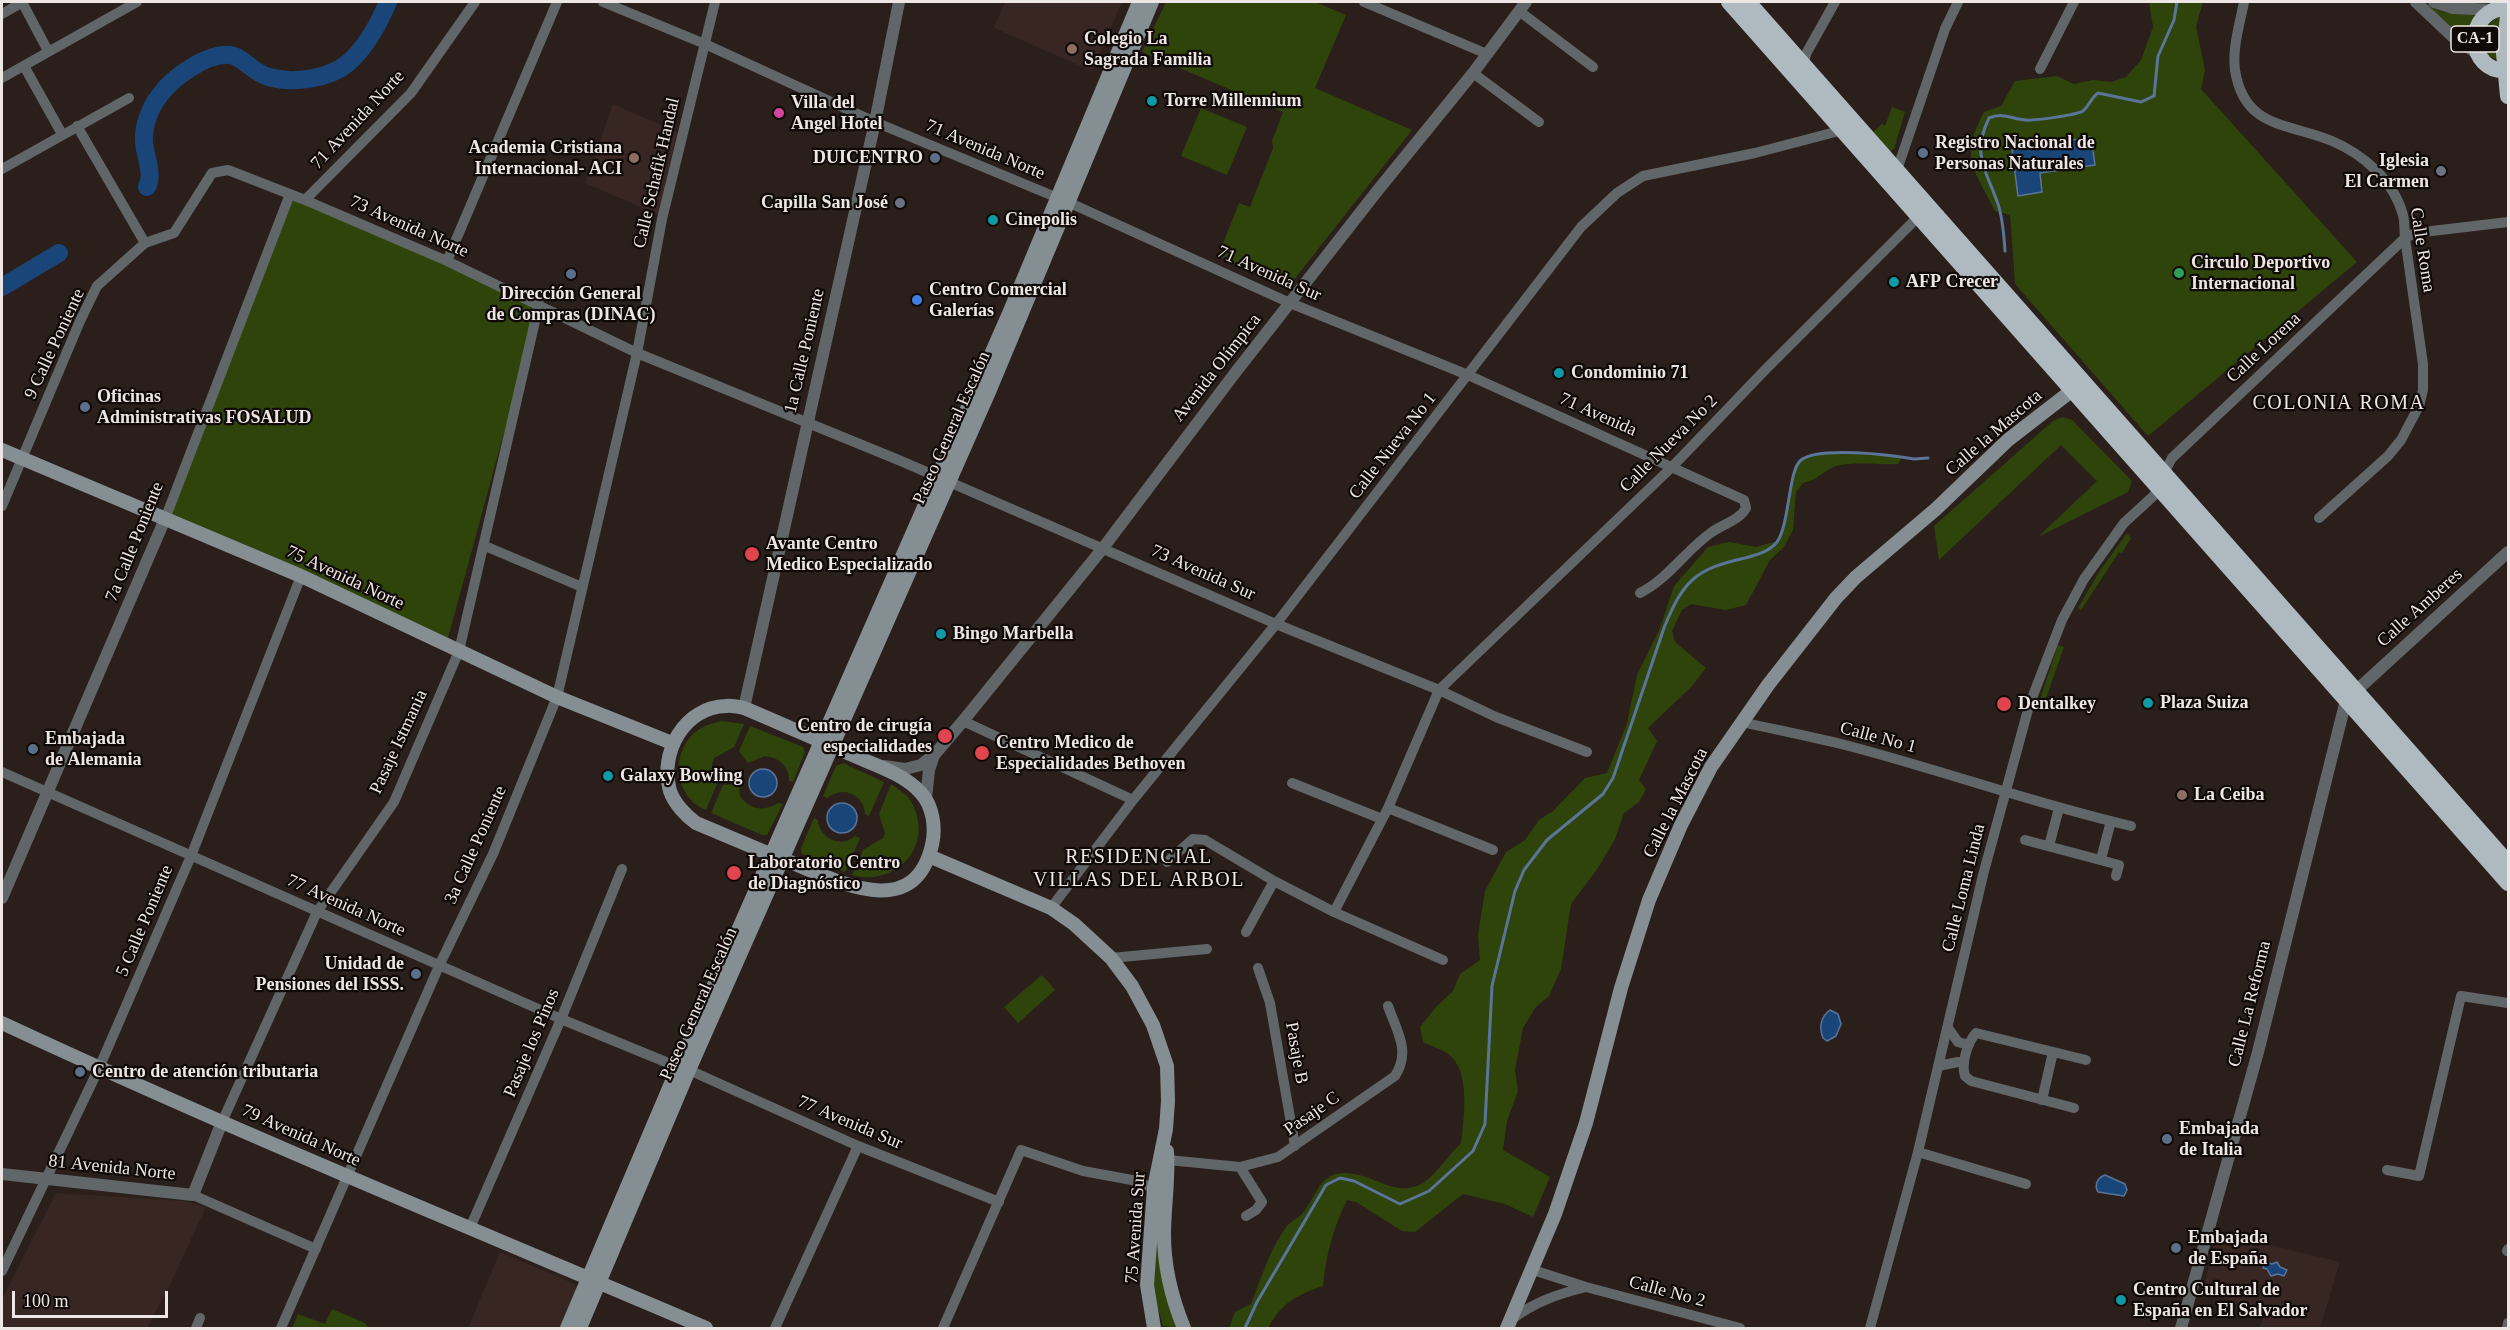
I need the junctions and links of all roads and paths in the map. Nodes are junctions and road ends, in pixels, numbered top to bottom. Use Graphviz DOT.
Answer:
graph roads {
  1 [pos="22,2"];
  2 [pos="137,2"];
  3 [pos="475,2"];
  4 [pos="557,2"];
  5 [pos="603,2"];
  6 [pos="715,2"];
  7 [pos="898,2"];
  8 [pos="1139,2"];
  9 [pos="1152,2"];
  10 [pos="1364,2"];
  11 [pos="1730,2"];
  12 [pos="1748,2"];
  13 [pos="1835,2"];
  14 [pos="1958,2"];
  15 [pos="2073,2"];
  16 [pos="2244,2"];
  17 [pos="2416,2"];
  18 [pos="2434,2"];
  19 [pos="1522,6"];
  20 [pos="2504,11"];
  21 [pos="2,14"];
  22 [pos="705,44"];
  23 [pos="48,51"];
  24 [pos="1487,54"];
  25 [pos="2478,54"];
  26 [pos="1803,64"];
  27 [pos="24,66"];
  28 [pos="1593,67"];
  29 [pos="2040,69"];
  30 [pos="2506,70"];
  31 [pos="1473,73"];
  32 [pos="2,78"];
  33 [pos="2508,96"];
  34 [pos="129,98"];
  35 [pos="875,122"];
  36 [pos="1539,122"];
  37 [pos="77,126"];
  38 [pos="1843,130"];
  39 [pos="62,134"];
  40 [pos="2,169"];
  41 [pos="1897,170"];
  42 [pos="290,195"];
  43 [pos="305,200"];
  44 [pos="1064,201"];
  45 [pos="1918,217"];
  46 [pos="2508,222"];
  47 [pos="2404,238"];
  48 [pos="144,243"];
  49 [pos="447,261"];
  50 [pos="1290,303"];
  51 [pos="539,304"];
  52 [pos="636,353"];
  53 [pos="1468,375"];
  54 [pos="2078,386"];
  55 [pos="807,422"];
  56 [pos="2,450"];
  57 [pos="22,458"];
  58 [pos="1672,466"];
  59 [pos="2164,471"];
  60 [pos="943,479"];
  61 [pos="2161,489"];
  62 [pos="2,506"];
  63 [pos="2319,518"];
  64 [pos="165,519"];
  65 [pos="485,546"];
  66 [pos="1103,548"];
  67 [pos="2508,552"];
  68 [pos="301,576"];
  69 [pos="582,587"];
  70 [pos="1640,594"];
  71 [pos="1276,624"];
  72 [pos="459,651"];
  73 [pos="1439,690"];
  74 [pos="2351,696"];
  75 [pos="557,697"];
  76 [pos="744,708"];
  77 [pos="963,721"];
  78 [pos="1742,722"];
  79 [pos="672,743"];
  80 [pos="828,744"];
  81 [pos="1587,752"];
  82 [pos="935,754"];
  83 [pos="875,765"];
  84 [pos="2,772"];
  85 [pos="1292,783"];
  86 [pos="2005,790"];
  87 [pos="48,793"];
  88 [pos="926,798"];
  89 [pos="1133,800"];
  90 [pos="1388,808"];
  91 [pos="2059,808"];
  92 [pos="1382,819"];
  93 [pos="2111,821"];
  94 [pos="2131,826"];
  95 [pos="2025,840"];
  96 [pos="2049,846"];
  97 [pos="1493,850"];
  98 [pos="192,856"];
  99 [pos="929,856"];
  100 [pos="778,857"];
  101 [pos="2506,858"];
  102 [pos="2101,859"];
  103 [pos="1167,862"];
  104 [pos="622,869"];
  105 [pos="2116,876"];
  106 [pos="1274,881"];
  107 [pos="2508,883"];
  108 [pos="2,898"];
  109 [pos="1052,908"];
  110 [pos="317,912"];
  111 [pos="1334,912"];
  112 [pos="1246,932"];
  113 [pos="1207,949"];
  114 [pos="1111,958"];
  115 [pos="1443,960"];
  116 [pos="439,966"];
  117 [pos="1258,968"];
  118 [pos="2508,1003"];
  119 [pos="1388,1006"];
  120 [pos="561,1019"];
  121 [pos="2,1023"];
  122 [pos="1948,1028"];
  123 [pos="1969,1045"];
  124 [pos="2053,1052"];
  125 [pos="2086,1060"];
  126 [pos="1964,1064"];
  127 [pos="1938,1066"];
  128 [pos="99,1068"];
  129 [pos="683,1069"];
  130 [pos="2042,1100"];
  131 [pos="2074,1108"];
  132 [pos="222,1122"];
  133 [pos="1166,1131"];
  134 [pos="858,1146"];
  135 [pos="1295,1146"];
  136 [pos="1918,1152"];
  137 [pos="1168,1160"];
  138 [pos="1240,1167"];
  139 [pos="2387,1170"];
  140 [pos="2,1174"];
  141 [pos="349,1177"];
  142 [pos="46,1178"];
  143 [pos="2026,1184"];
  144 [pos="1154,1188"];
  145 [pos="193,1195"];
  146 [pos="999,1202"];
  147 [pos="1246,1216"];
  148 [pos="470,1228"];
  149 [pos="316,1249"];
  150 [pos="1533,1270"];
  151 [pos="2,1271"];
  152 [pos="593,1280"];
  153 [pos="1586,1287"];
  154 [pos="200,1318"];
  155 [pos="2508,1323"];
  156 [pos="1509,1324"];
  157 [pos="196,1329"];
  158 [pos="281,1329"];
  159 [pos="567,1329"];
  160 [pos="580,1329"];
  161 [pos="706,1329"];
  162 [pos="775,1329"];
  163 [pos="943,1329"];
  164 [pos="1154,1329"];
  165 [pos="1184,1329"];
  166 [pos="1740,1329"];
  167 [pos="1870,1329"];
  168 [pos="2181,1329"];
  169 [pos="2507,1329"];
  1 -- 21 [label="street"];
  1 -- 23 [label="street"];
  2 -- 23 [label="street"];
  3 -- 43 [label="street, 71 Avenida Norte"];
  4 -- 49 [label="street"];
  5 -- 22 [label="street, 71 Avenida Norte"];
  6 -- 22 [label="street, Calle Schafik Handal"];
  7 -- 35 [label="street, 1a Calle Poniente"];
  8 -- 44 [label="main road, Paseo General Escalón"];
  9 -- 44 [label="main road, Paseo General Escalón"];
  10 -- 24 [label="street"];
  11 -- 38 [label="highway"];
  12 -- 26 [label="highway"];
  13 -- 26 [label="street"];
  14 -- 41 [label="street"];
  15 -- 29 [label="street"];
  16 -- 47 [label="street, Calle Roma"];
  17 -- 25 [label="street"];
  18 -- 20 [label="street"];
  19 -- 24 [label="street, Avenida Olímpica"];
  19 -- 28 [label="street"];
  20 -- 25 [label="highway, CA-1"];
  20 -- 30 [label="highway, CA-1"];
  22 -- 35 [label="street, 71 Avenida Norte"];
  22 -- 52 [label="street, Calle Schafik Handal"];
  23 -- 27 [label="street"];
  24 -- 31 [label="street, Avenida Olímpica"];
  25 -- 30 [label="highway, CA-1"];
  26 -- 41 [label="highway"];
  27 -- 32 [label="street"];
  27 -- 39 [label="street"];
  30 -- 33 [label="highway, CA-1"];
  31 -- 36 [label="street"];
  31 -- 50 [label="street, Avenida Olímpica"];
  34 -- 37 [label="street"];
  35 -- 44 [label="street, 71 Avenida Norte"];
  35 -- 55 [label="street, 1a Calle Poniente"];
  37 -- 39 [label="street"];
  37 -- 48 [label="street"];
  38 -- 45 [label="highway"];
  38 -- 53 [label="street, Calle Nueva No 1"];
  39 -- 40 [label="street"];
  41 -- 54 [label="highway"];
  42 -- 43 [label="street, 73 Avenida Norte"];
  42 -- 48 [label="street, 73 Avenida Norte"];
  42 -- 64 [label="street, 7a Calle Poniente"];
  43 -- 49 [label="street, 73 Avenida Norte"];
  44 -- 50 [label="street, 71 Avenida Sur"];
  44 -- 60 [label="main road, Paseo General Escalón"];
  45 -- 54 [label="highway"];
  45 -- 58 [label="street, Calle Nueva No 2"];
  46 -- 47 [label="street, Calle Lorena"];
  47 -- 59 [label="street, Calle Lorena"];
  47 -- 63 [label="street, Calle Roma"];
  48 -- 57 [label="street, 9 Calle Poniente"];
  49 -- 51 [label="street, 73 Avenida Norte"];
  50 -- 53 [label="street, 71 Avenida Sur"];
  50 -- 66 [label="street, Avenida Olímpica"];
  51 -- 52 [label="street, 73 Avenida Norte"];
  51 -- 65 [label="street, Pasaje Istmania"];
  52 -- 55 [label="street, 73 Avenida Norte"];
  52 -- 69 [label="street, 3a Calle Poniente"];
  53 -- 58 [label="street, 71 Avenida"];
  53 -- 71 [label="street, Calle Nueva No 1"];
  54 -- 59 [label="highway"];
  54 -- 61 [label="highway"];
  54 -- 78 [label="main road, Calle la Mascota"];
  55 -- 60 [label="street, 73 Avenida Sur"];
  55 -- 76 [label="street, 1a Calle Poniente"];
  56 -- 57 [label="main road, 75 Avenida Norte"];
  57 -- 62 [label="street, 9 Calle Poniente"];
  57 -- 64 [label="main road, 75 Avenida Norte"];
  58 -- 70 [label="street, 71 Avenida"];
  58 -- 73 [label="street, Calle Nueva No 2"];
  59 -- 61 [label="street, Calle Lorena"];
  59 -- 74 [label="highway"];
  60 -- 66 [label="street, 73 Avenida Sur"];
  60 -- 80 [label="main road, Paseo General Escalón"];
  61 -- 74 [label="highway"];
  61 -- 86 [label="street, Calle Loma Linda"];
  64 -- 68 [label="main road, 75 Avenida Norte"];
  64 -- 87 [label="street, 7a Calle Poniente"];
  65 -- 69 [label="street"];
  65 -- 72 [label="street, Pasaje Istmania"];
  66 -- 71 [label="street, 73 Avenida Sur"];
  66 -- 77 [label="street, Avenida Olímpica"];
  67 -- 74 [label="street, Calle Amberes"];
  68 -- 72 [label="main road, 75 Avenida Norte"];
  68 -- 98 [label="street, 5 Calle Poniente"];
  69 -- 75 [label="street, 3a Calle Poniente"];
  71 -- 73 [label="street, 73 Avenida Sur"];
  71 -- 89 [label="street, Calle Nueva No 1"];
  72 -- 75 [label="main road, 75 Avenida Norte"];
  72 -- 110 [label="street, Pasaje Istmania"];
  73 -- 81 [label="street, 73 Avenida Sur"];
  73 -- 90 [label="street"];
  74 -- 101 [label="highway"];
  74 -- 107 [label="highway"];
  74 -- 168 [label="street, Calle La Reforma"];
  75 -- 79 [label="main road, 75 Avenida Norte"];
  75 -- 116 [label="street, 3a Calle Poniente"];
  76 -- 79 [label="main road"];
  76 -- 80 [label="main road"];
  77 -- 82 [label="street, Avenida Olímpica"];
  77 -- 89 [label="street"];
  78 -- 86 [label="street, Calle No 1"];
  78 -- 150 [label="main road, Calle la Mascota"];
  79 -- 100 [label="main road"];
  80 -- 83 [label="main road"];
  80 -- 100 [label="main road, Paseo General Escalón"];
  82 -- 83 [label="street, Avenida Olímpica"];
  82 -- 88 [label="street, Avenida Olímpica"];
  83 -- 88 [label="main road"];
  84 -- 87 [label="street, 77 Avenida Norte"];
  85 -- 92 [label="street"];
  86 -- 91 [label="street, Calle No 1"];
  86 -- 122 [label="street, Calle Loma Linda"];
  87 -- 98 [label="street, 77 Avenida Norte"];
  87 -- 108 [label="street, 7a Calle Poniente"];
  88 -- 99 [label="main road"];
  89 -- 109 [label="street, Calle Nueva No 1"];
  90 -- 92 [label="street"];
  90 -- 97 [label="street"];
  91 -- 93 [label="street, Calle No 1"];
  91 -- 96 [label="street"];
  92 -- 111 [label="street"];
  93 -- 94 [label="street, Calle No 1"];
  93 -- 102 [label="street"];
  95 -- 96 [label="street"];
  96 -- 102 [label="street"];
  98 -- 110 [label="street, 77 Avenida Norte"];
  98 -- 128 [label="street, 5 Calle Poniente"];
  99 -- 100 [label="main road"];
  99 -- 109 [label="main road, 75 Avenida Sur"];
  100 -- 129 [label="main road, Paseo General Escalón"];
  102 -- 105 [label="street"];
  103 -- 106 [label="street"];
  104 -- 120 [label="street, Pasaje los Pinos"];
  106 -- 111 [label="street"];
  106 -- 112 [label="street"];
  109 -- 114 [label="main road, 75 Avenida Sur"];
  110 -- 116 [label="street, 77 Avenida Norte"];
  110 -- 132 [label="street, Pasaje Istmania"];
  111 -- 115 [label="street"];
  113 -- 114 [label="street"];
  114 -- 133 [label="main road, 75 Avenida Sur"];
  116 -- 120 [label="street, 77 Avenida Norte"];
  116 -- 141 [label="street, 3a Calle Poniente"];
  117 -- 135 [label="street, Pasaje B"];
  118 -- 139 [label="street"];
  119 -- 135 [label="street, Pasaje C"];
  120 -- 129 [label="street, 77 Avenida Norte"];
  120 -- 148 [label="street, Pasaje los Pinos"];
  121 -- 128 [label="main road, 79 Avenida Norte"];
  122 -- 123 [label="street"];
  122 -- 127 [label="street, Calle Loma Linda"];
  123 -- 124 [label="street"];
  123 -- 126 [label="street"];
  124 -- 125 [label="street"];
  124 -- 130 [label="street"];
  126 -- 127 [label="street"];
  126 -- 130 [label="street"];
  127 -- 136 [label="street, Calle Loma Linda"];
  128 -- 132 [label="main road, 79 Avenida Norte"];
  128 -- 142 [label="street, 5 Calle Poniente"];
  129 -- 134 [label="street, 77 Avenida Sur"];
  129 -- 152 [label="main road, Paseo General Escalón"];
  130 -- 131 [label="street"];
  132 -- 141 [label="main road, 79 Avenida Norte"];
  132 -- 145 [label="street, Pasaje Istmania"];
  133 -- 137 [label="main road, 75 Avenida Sur"];
  133 -- 144 [label="main road, 75 Avenida Sur"];
  134 -- 146 [label="street, 77 Avenida Sur"];
  134 -- 162 [label="street"];
  135 -- 138 [label="street, Pasaje C"];
  136 -- 143 [label="street"];
  136 -- 167 [label="street, Calle Loma Linda"];
  137 -- 138 [label="street, Pasaje C"];
  137 -- 165 [label="main road, 75 Avenida Sur"];
  138 -- 147 [label="street"];
  140 -- 142 [label="street, 81 Avenida Norte"];
  141 -- 148 [label="main road, 79 Avenida Norte"];
  141 -- 149 [label="street, 3a Calle Poniente"];
  142 -- 145 [label="street, 81 Avenida Norte"];
  142 -- 151 [label="street, 5 Calle Poniente"];
  144 -- 146 [label="street"];
  144 -- 164 [label="main road, 75 Avenida Sur"];
  145 -- 149 [label="street, 81 Avenida Norte"];
  146 -- 163 [label="street"];
  148 -- 152 [label="main road, 79 Avenida Norte"];
  149 -- 158 [label="street, 3a Calle Poniente"];
  150 -- 153 [label="street, Calle No 2"];
  150 -- 156 [label="main road, Calle la Mascota"];
  152 -- 159 [label="main road, Paseo General Escalón"];
  152 -- 160 [label="main road, Paseo General Escalón"];
  152 -- 161 [label="main road, 79 Avenida Norte"];
  153 -- 156 [label="street"];
  153 -- 166 [label="street, Calle No 2"];
  154 -- 157 [label="street"];
  155 -- 169 [label="street"];
}
